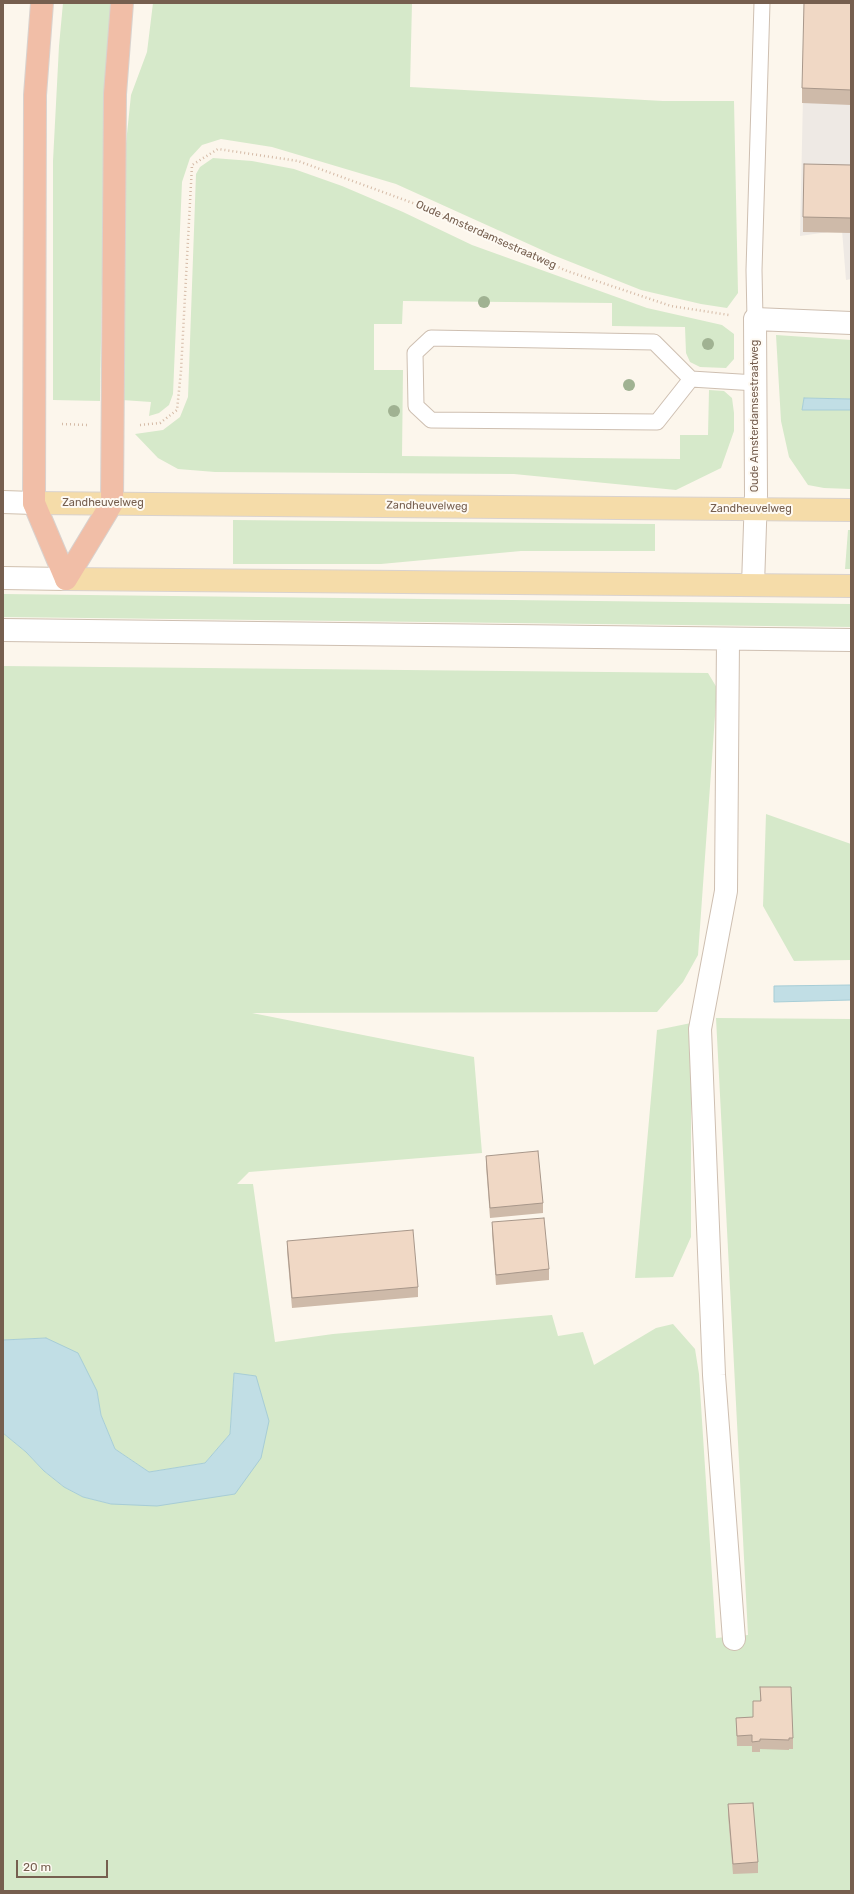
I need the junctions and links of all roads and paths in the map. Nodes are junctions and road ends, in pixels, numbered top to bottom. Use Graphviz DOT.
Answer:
graph roads {
  1 [pos="42,3"];
  2 [pos="122,3"];
  3 [pos="762,3"];
  4 [pos="755,319"];
  5 [pos="851,323"];
  6 [pos="691,379"];
  7 [pos="756,383"];
  8 [pos="34,424"];
  9 [pos="113,425"];
  10 [pos="3,502"];
  11 [pos="34,503"];
  12 [pos="112,503"];
  13 [pos="755,509"];
  14 [pos="851,510"];
  15 [pos="3,578"];
  16 [pos="66,579"];
  17 [pos="753,585"];
  18 [pos="851,586"];
  19 [pos="3,630"];
  20 [pos="728,639"];
  21 [pos="851,640"];
  22 [pos="734,1639"];
  1 -- 8 [label="highway"];
  2 -- 9 [label="highway"];
  3 -- 4 [label="lane"];
  4 -- 5 [label="street"];
  4 -- 7 [label="street, Oude Amsterdamsestraatweg"];
  4 -- 9 [label="path, Oude Amsterdamsestraatweg"];
  6 -- 6 [label="lane"];
  6 -- 7 [label="lane"];
  7 -- 13 [label="street, Oude Amsterdamsestraatweg"];
  8 -- 9 [label="path"];
  8 -- 11 [label="highway"];
  9 -- 12 [label="highway"];
  10 -- 11 [label="street, Zandheuvelweg"];
  11 -- 12 [label="main road, Zandheuvelweg"];
  11 -- 16 [label="highway"];
  12 -- 13 [label="main road, Zandheuvelweg"];
  12 -- 16 [label="highway"];
  13 -- 14 [label="main road, Zandheuvelweg"];
  13 -- 17 [label="street, Oude Amsterdamsestraatweg"];
  15 -- 16 [label="street"];
  16 -- 17 [label="main road"];
  17 -- 18 [label="main road"];
  19 -- 20 [label="street"];
  20 -- 21 [label="street"];
  20 -- 22 [label="street"];
}
